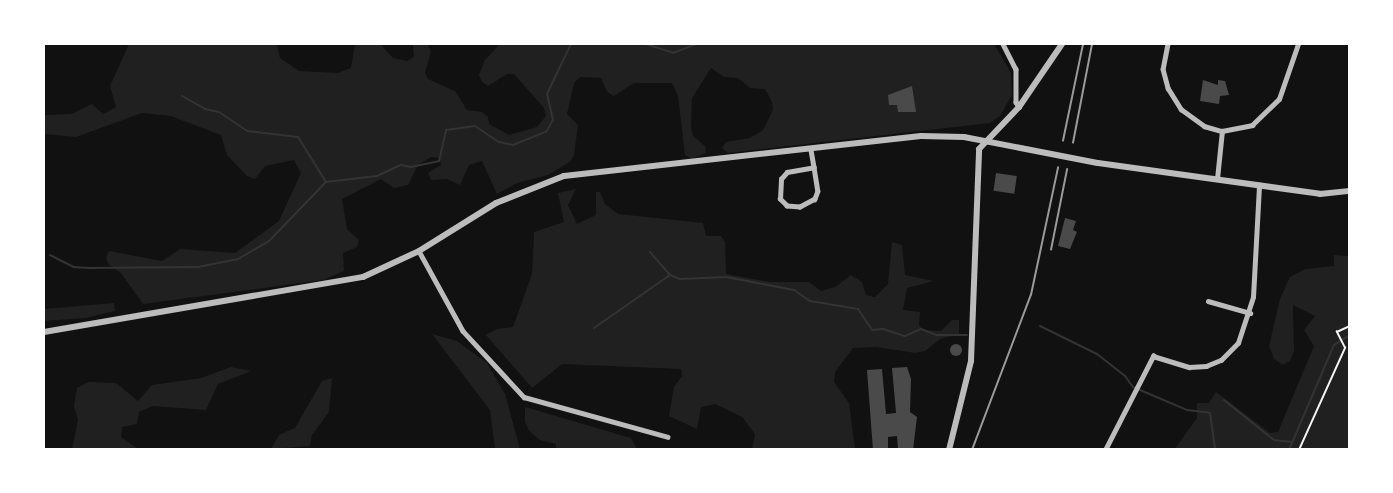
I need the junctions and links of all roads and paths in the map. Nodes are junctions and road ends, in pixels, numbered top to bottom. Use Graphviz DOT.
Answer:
graph roads {
  1 [pos="1003,44"];
  2 [pos="1062,44"];
  3 [pos="1168,44"];
  4 [pos="1298,44"];
  5 [pos="1019,107"];
  6 [pos="1222,131"];
  7 [pos="984,140"];
  8 [pos="811,150"];
  9 [pos="814,167"];
  10 [pos="1217,179"];
  11 [pos="1259,185"];
  12 [pos="1350,191"];
  13 [pos="419,251"];
  14 [pos="1208,301"];
  15 [pos="1250,313"];
  16 [pos="1350,326"];
  17 [pos="44,332"];
  18 [pos="668,437"];
  19 [pos="950,450"];
  20 [pos="1105,450"];
  21 [pos="1299,450"];
  1 -- 5 [label="street"];
  2 -- 5 [label="street"];
  3 -- 6 [label="street"];
  4 -- 6 [label="street"];
  5 -- 7 [label="street"];
  6 -- 10 [label="street"];
  7 -- 8 [label="street"];
  7 -- 10 [label="street"];
  7 -- 19 [label="street"];
  8 -- 9 [label="street"];
  8 -- 13 [label="street"];
  9 -- 9 [label="street"];
  10 -- 11 [label="street"];
  11 -- 12 [label="street"];
  11 -- 15 [label="street"];
  13 -- 17 [label="street"];
  13 -- 18 [label="street"];
  14 -- 15 [label="street"];
  15 -- 20 [label="street"];
  16 -- 21 [label="path"];
}
